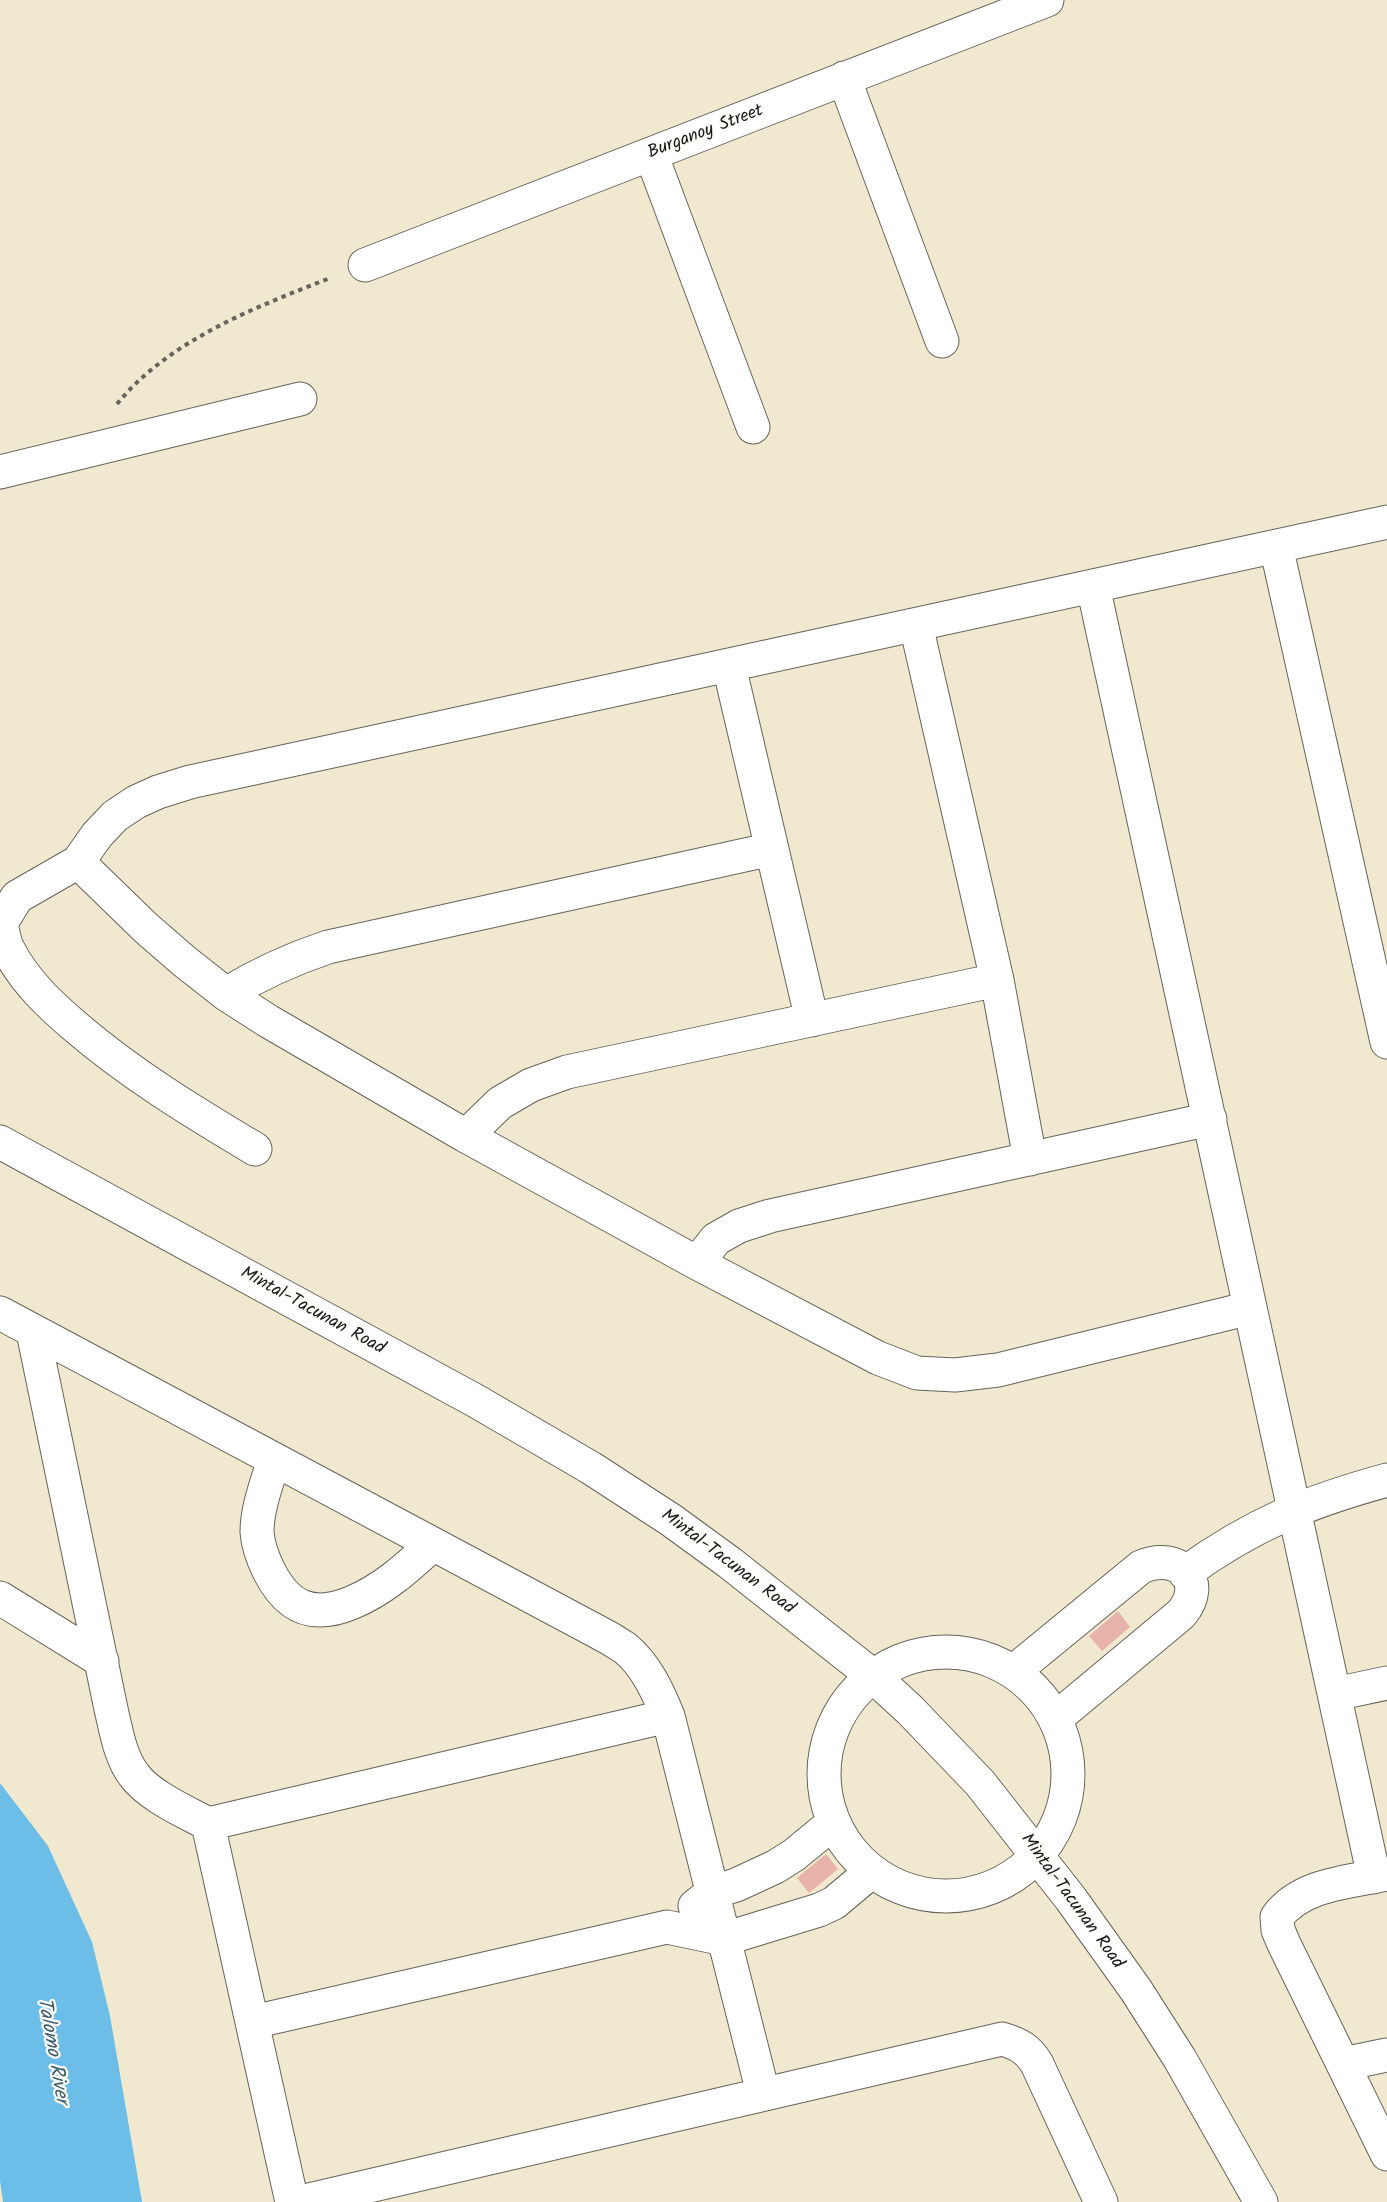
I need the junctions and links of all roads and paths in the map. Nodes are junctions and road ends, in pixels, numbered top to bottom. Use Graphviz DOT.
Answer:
graph roads {
  1 [pos="1047,0"];
  2 [pos="844,78"];
  3 [pos="651,154"];
  4 [pos="365,265"];
  5 [pos="942,341"];
  6 [pos="300,399"];
  7 [pos="753,427"];
  8 [pos="78,453"];
  9 [pos="0,472"];
  10 [pos="1387,522"];
  11 [pos="1276,546"];
  12 [pos="1093,586"];
  13 [pos="916,625"];
  14 [pos="729,666"];
  15 [pos="772,849"];
  16 [pos="78,862"];
  17 [pos="997,980"];
  18 [pos="226,994"];
  19 [pos="812,1020"];
  20 [pos="1387,1042"];
  21 [pos="1210,1119"];
  22 [pos="466,1136"];
  23 [pos="0,1142"];
  24 [pos="255,1149"];
  25 [pos="1030,1159"];
  26 [pos="697,1263"];
  27 [pos="1250,1308"];
  28 [pos="0,1313"];
  29 [pos="33,1332"];
  30 [pos="274,1460"];
  31 [pos="1387,1480"];
  32 [pos="1294,1509"];
  33 [pos="433,1544"];
  34 [pos="1185,1573"];
  35 [pos="0,1598"];
  36 [pos="102,1661"];
  37 [pos="1013,1672"];
  38 [pos="873,1676"];
  39 [pos="1387,1683"];
  40 [pos="1335,1694"];
  41 [pos="668,1716"];
  42 [pos="1055,1719"];
  43 [pos="833,1823"];
  44 [pos="208,1824"];
  45 [pos="1037,1854"];
  46 [pos="872,1871"];
  47 [pos="1381,1875"];
  48 [pos="713,1892"];
  49 [pos="667,1927"];
  50 [pos="724,1939"];
  51 [pos="253,2022"];
  52 [pos="1387,2055"];
  53 [pos="1343,2064"];
  54 [pos="764,2093"];
  55 [pos="1387,2154"];
  56 [pos="1091,2200"];
  57 [pos="292,2202"];
  58 [pos="300,2202"];
  59 [pos="1261,2202"];
  1 -- 2 [label="street, Burganoy Street"];
  2 -- 3 [label="street, Burganoy Street"];
  2 -- 5 [label="street"];
  3 -- 4 [label="street, Burganoy Street"];
  3 -- 7 [label="street"];
  4 -- 8 [label="path"];
  6 -- 8 [label="street"];
  8 -- 9 [label="street"];
  10 -- 11 [label="street"];
  11 -- 12 [label="street"];
  11 -- 20 [label="street"];
  12 -- 13 [label="street"];
  12 -- 21 [label="street"];
  13 -- 14 [label="street"];
  13 -- 17 [label="street"];
  14 -- 15 [label="street"];
  14 -- 16 [label="street"];
  15 -- 18 [label="street"];
  15 -- 19 [label="street"];
  16 -- 18 [label="street"];
  16 -- 24 [label="street"];
  17 -- 19 [label="street"];
  17 -- 25 [label="street"];
  18 -- 22 [label="street"];
  19 -- 22 [label="street"];
  21 -- 25 [label="street"];
  21 -- 27 [label="street"];
  22 -- 26 [label="street"];
  23 -- 38 [label="street, Mintal-Tacunan Road"];
  25 -- 26 [label="street"];
  26 -- 27 [label="street"];
  27 -- 32 [label="street"];
  28 -- 29 [label="street"];
  29 -- 30 [label="street"];
  29 -- 36 [label="street"];
  30 -- 33 [label="street"];
  30 -- 33 [label="street"];
  31 -- 32 [label="street"];
  32 -- 34 [label="street"];
  32 -- 40 [label="street"];
  33 -- 41 [label="street"];
  34 -- 37 [label="street"];
  34 -- 42 [label="street"];
  35 -- 36 [label="street"];
  36 -- 44 [label="street"];
  37 -- 38 [label="street"];
  37 -- 42 [label="street"];
  38 -- 43 [label="street"];
  38 -- 45 [label="street, Mintal-Tacunan Road"];
  39 -- 40 [label="street"];
  40 -- 47 [label="street"];
  41 -- 44 [label="street"];
  41 -- 48 [label="street"];
  42 -- 45 [label="street"];
  43 -- 46 [label="street"];
  43 -- 48 [label="street"];
  44 -- 51 [label="street"];
  45 -- 46 [label="street"];
  45 -- 59 [label="street, Mintal-Tacunan Road"];
  46 -- 50 [label="street"];
  47 -- 53 [label="street"];
  48 -- 49 [label="street"];
  48 -- 50 [label="street"];
  49 -- 50 [label="street"];
  49 -- 51 [label="street"];
  50 -- 54 [label="street"];
  51 -- 57 [label="street"];
  52 -- 53 [label="street"];
  53 -- 55 [label="street"];
  54 -- 56 [label="street"];
  54 -- 58 [label="street"];
}
